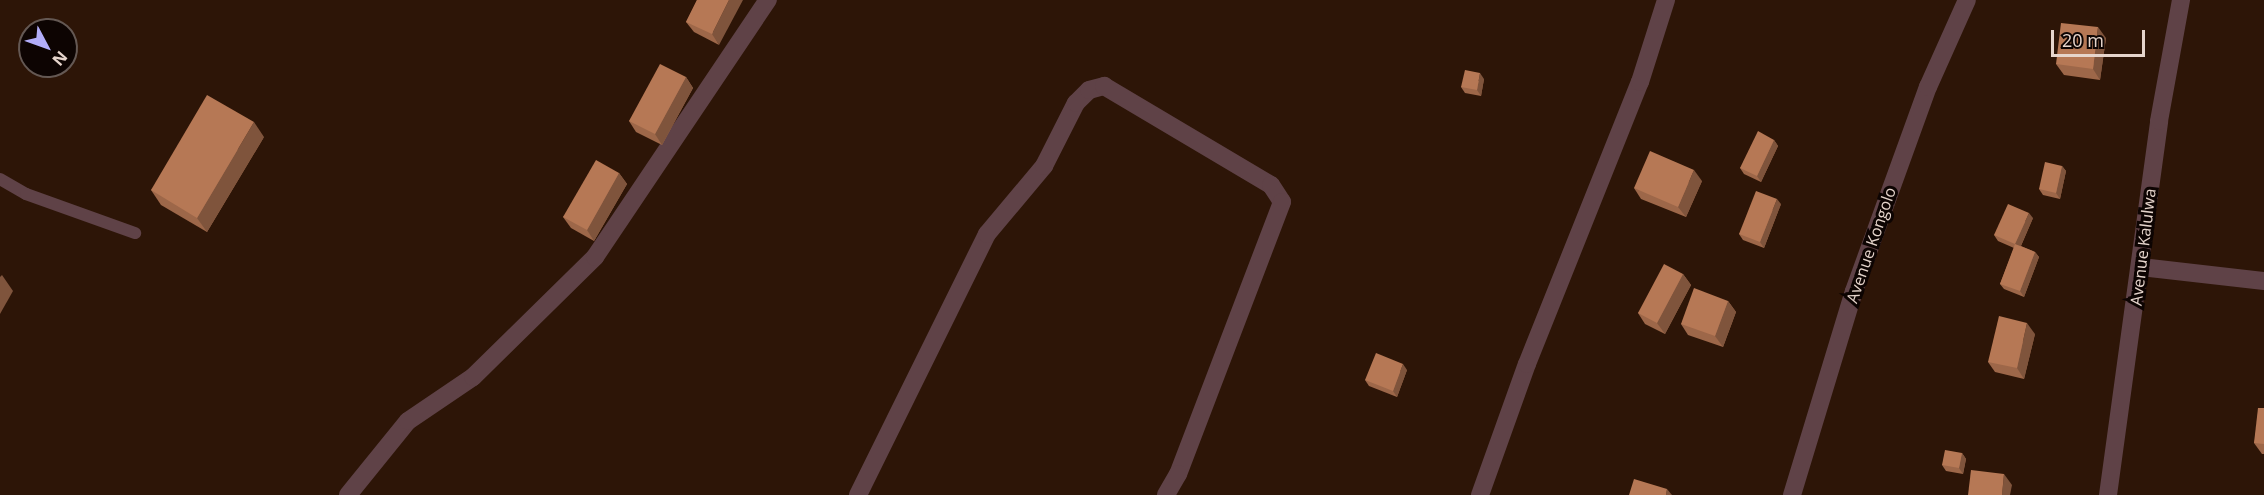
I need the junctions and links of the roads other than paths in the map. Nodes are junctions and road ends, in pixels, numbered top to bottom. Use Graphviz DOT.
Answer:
graph roads {
  1 [pos="768,0"];
  2 [pos="1666,0"];
  3 [pos="1967,0"];
  4 [pos="2181,0"];
  5 [pos="0,179"];
  6 [pos="135,233"];
  7 [pos="2141,267"];
  8 [pos="2264,281"];
  9 [pos="348,495"];
  10 [pos="858,495"];
  11 [pos="1166,495"];
  12 [pos="1480,495"];
  13 [pos="1792,495"];
  14 [pos="2108,495"];
  1 -- 9 [label="street"];
  2 -- 12 [label="street"];
  3 -- 13 [label="street, Avenue Kongolo"];
  4 -- 7 [label="street, Avenue Kalulwa"];
  5 -- 6 [label="lane"];
  7 -- 8 [label="street"];
  7 -- 14 [label="street, Avenue Kalulwa"];
  10 -- 11 [label="street"];
}
